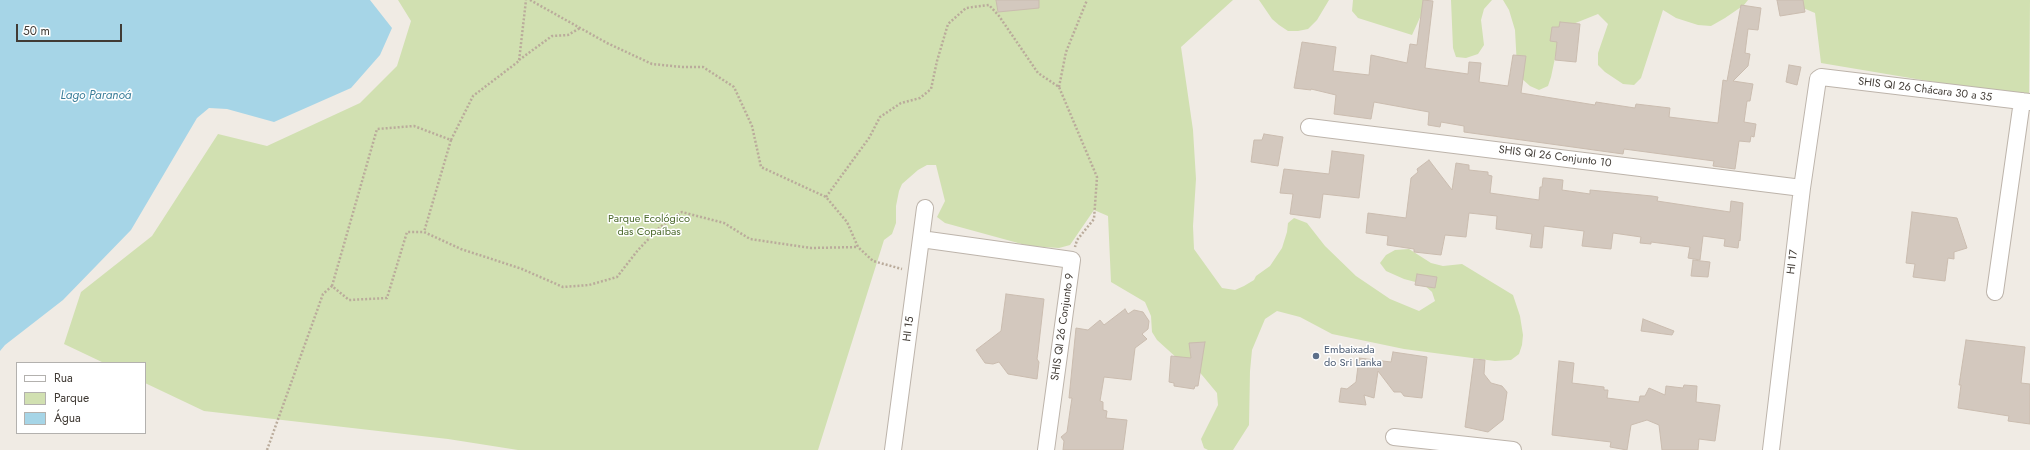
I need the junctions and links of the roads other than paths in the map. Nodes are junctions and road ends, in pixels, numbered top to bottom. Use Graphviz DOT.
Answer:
graph roads {
  1 [pos="1821,77"];
  2 [pos="2026,102"];
  3 [pos="1309,127"];
  4 [pos="1802,188"];
  5 [pos="925,208"];
  6 [pos="921,240"];
  7 [pos="1995,292"];
  8 [pos="1394,437"];
  9 [pos="893,450"];
  10 [pos="1046,450"];
  11 [pos="1513,450"];
  12 [pos="1771,450"];
  1 -- 2 [label="street, SHIS QI 26 Chácara 30 a 35"];
  1 -- 4 [label="street, HI 17"];
  2 -- 7 [label="street"];
  3 -- 4 [label="street, SHIS QI 26 Conjunto 10"];
  4 -- 12 [label="street, HI 17"];
  5 -- 6 [label="street, HI 15"];
  6 -- 9 [label="street, HI 15"];
  6 -- 10 [label="street, SHIS QI 26 Conjunto 9"];
  8 -- 11 [label="street"];
}
